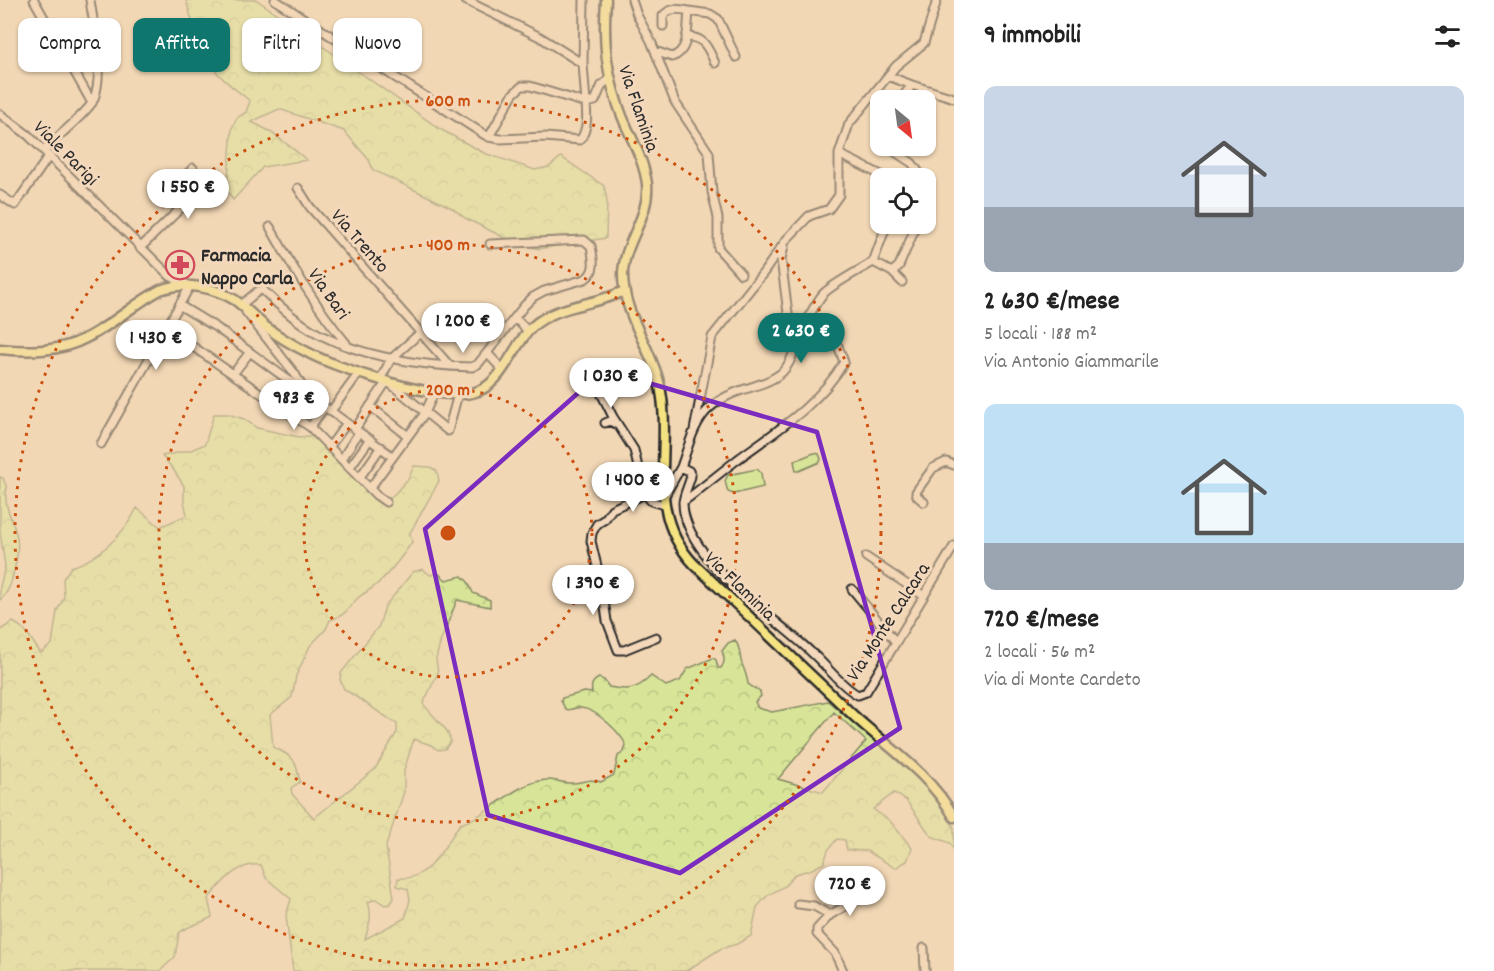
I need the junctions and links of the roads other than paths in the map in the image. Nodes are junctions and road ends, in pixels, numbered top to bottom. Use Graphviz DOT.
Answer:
graph roads {
  1 [pos="34,0"];
  2 [pos="90,0"];
  3 [pos="275,0"];
  4 [pos="465,0"];
  5 [pos="584,0"];
  6 [pos="606,0"];
  7 [pos="632,0"];
  8 [pos="937,0"];
  9 [pos="689,11"];
  10 [pos="663,26"];
  11 [pos="686,38"];
  12 [pos="656,51"];
  13 [pos="736,57"];
  14 [pos="715,63"];
  15 [pos="583,64"];
  16 [pos="888,76"];
  17 [pos="611,78"];
  18 [pos="912,85"];
  19 [pos="908,90"];
  20 [pos="954,98"];
  21 [pos="92,103"];
  22 [pos="586,103"];
  23 [pos="0,114"];
  24 [pos="489,137"];
  25 [pos="46,153"];
  26 [pos="839,154"];
  27 [pos="902,156"];
  28 [pos="193,168"];
  29 [pos="915,168"];
  30 [pos="870,170"];
  31 [pos="298,188"];
  32 [pos="0,195"];
  33 [pos="270,227"];
  34 [pos="883,234"];
  35 [pos="913,234"];
  36 [pos="787,239"];
  37 [pos="490,244"];
  38 [pos="140,248"];
  39 [pos="873,262"];
  40 [pos="892,272"];
  41 [pos="741,274"];
  42 [pos="902,282"];
  43 [pos="190,286"];
  44 [pos="624,291"];
  45 [pos="179,305"];
  46 [pos="242,306"];
  47 [pos="811,315"];
  48 [pos="515,318"];
  49 [pos="166,328"];
  50 [pos="528,331"];
  51 [pos="420,333"];
  52 [pos="348,345"];
  53 [pos="0,349"];
  54 [pos="250,352"];
  55 [pos="486,353"];
  56 [pos="793,354"];
  57 [pos="391,359"];
  58 [pos="449,365"];
  59 [pos="502,369"];
  60 [pos="359,373"];
  61 [pos="233,374"];
  62 [pos="383,380"];
  63 [pos="596,383"];
  64 [pos="435,391"];
  65 [pos="306,394"];
  66 [pos="458,394"];
  67 [pos="370,406"];
  68 [pos="328,409"];
  69 [pos="425,413"];
  70 [pos="292,415"];
  71 [pos="347,423"];
  72 [pos="604,423"];
  73 [pos="619,425"];
  74 [pos="310,427"];
  75 [pos="357,430"];
  76 [pos="694,430"];
  77 [pos="408,436"];
  78 [pos="370,439"];
  79 [pos="101,444"];
  80 [pos="330,446"];
  81 [pos="381,447"];
  82 [pos="392,456"];
  83 [pos="342,459"];
  84 [pos="953,461"];
  85 [pos="350,467"];
  86 [pos="681,467"];
  87 [pos="360,477"];
  88 [pos="370,488"];
  89 [pos="645,494"];
  90 [pos="386,502"];
  91 [pos="663,502"];
  92 [pos="683,502"];
  93 [pos="924,502"];
  94 [pos="953,549"];
  95 [pos="866,557"];
  96 [pos="852,589"];
  97 [pos="924,596"];
  98 [pos="656,637"];
  99 [pos="895,641"];
  100 [pos="954,817"];
  101 [pos="866,894"];
  102 [pos="798,904"];
  103 [pos="830,915"];
  104 [pos="924,948"];
  105 [pos="843,971"];
  106 [pos="925,971"];
  1 -- 21 [label="street"];
  2 -- 21 [label="street"];
  3 -- 24 [label="street"];
  4 -- 15 [label="street"];
  5 -- 15 [label="street"];
  6 -- 17 [label="main road, Via Flaminia"];
  7 -- 12 [label="street"];
  8 -- 16 [label="street"];
  9 -- 10 [label="street"];
  9 -- 11 [label="street"];
  9 -- 13 [label="street"];
  11 -- 12 [label="street"];
  11 -- 14 [label="street"];
  12 -- 41 [label="street"];
  15 -- 22 [label="street"];
  16 -- 18 [label="street"];
  16 -- 26 [label="street"];
  17 -- 22 [label="street"];
  17 -- 44 [label="main road, Via Flaminia"];
  18 -- 19 [label="street"];
  18 -- 20 [label="street"];
  21 -- 25 [label="street"];
  22 -- 24 [label="street"];
  22 -- 24 [label="street"];
  23 -- 25 [label="street, Viale Parigi"];
  25 -- 32 [label="street"];
  25 -- 38 [label="street, Viale Parigi"];
  26 -- 30 [label="street"];
  26 -- 36 [label="street"];
  27 -- 29 [label="street"];
  28 -- 38 [label="street"];
  31 -- 51 [label="street, Via Trento"];
  33 -- 52 [label="street, Via Bari"];
  34 -- 39 [label="street"];
  35 -- 40 [label="street"];
  36 -- 56 [label="street"];
  36 -- 76 [label="street"];
  37 -- 48 [label="street"];
  38 -- 43 [label="street, Viale Parigi"];
  39 -- 40 [label="street"];
  39 -- 47 [label="street"];
  40 -- 42 [label="street"];
  43 -- 45 [label="street"];
  43 -- 46 [label="main road"];
  43 -- 53 [label="main road"];
  44 -- 50 [label="main road"];
  44 -- 91 [label="main road, Via Flaminia"];
  45 -- 49 [label="street"];
  45 -- 54 [label="street"];
  46 -- 52 [label="street"];
  46 -- 60 [label="main road"];
  46 -- 65 [label="street"];
  47 -- 56 [label="street"];
  47 -- 92 [label="street"];
  48 -- 50 [label="street"];
  48 -- 55 [label="street"];
  49 -- 61 [label="street"];
  49 -- 79 [label="street"];
  50 -- 59 [label="main road"];
  51 -- 57 [label="street"];
  51 -- 58 [label="street, Via Trento"];
  52 -- 57 [label="street"];
  54 -- 61 [label="street"];
  54 -- 65 [label="street"];
  55 -- 58 [label="street"];
  55 -- 59 [label="street"];
  56 -- 76 [label="street"];
  57 -- 58 [label="street"];
  57 -- 62 [label="street"];
  59 -- 66 [label="main road"];
  60 -- 62 [label="main road"];
  60 -- 68 [label="street"];
  61 -- 70 [label="street"];
  62 -- 64 [label="main road"];
  62 -- 67 [label="street"];
  62 -- 69 [label="street"];
  63 -- 73 [label="street"];
  64 -- 66 [label="main road"];
  64 -- 69 [label="street"];
  65 -- 68 [label="street"];
  65 -- 70 [label="street"];
  66 -- 69 [label="street"];
  67 -- 75 [label="street"];
  67 -- 77 [label="street"];
  68 -- 71 [label="street"];
  68 -- 74 [label="street"];
  69 -- 77 [label="street"];
  70 -- 74 [label="street"];
  71 -- 75 [label="street"];
  71 -- 80 [label="street"];
  72 -- 73 [label="street"];
  73 -- 89 [label="street"];
  74 -- 80 [label="street"];
  75 -- 78 [label="street"];
  75 -- 83 [label="street"];
  76 -- 86 [label="street"];
  77 -- 82 [label="street"];
  78 -- 81 [label="street"];
  78 -- 85 [label="street"];
  80 -- 83 [label="street"];
  81 -- 82 [label="street"];
  81 -- 87 [label="street"];
  82 -- 88 [label="street"];
  83 -- 85 [label="street"];
  84 -- 93 [label="street"];
  85 -- 87 [label="street"];
  86 -- 91 [label="street"];
  86 -- 92 [label="street, Via Monte Calcara"];
  87 -- 88 [label="street"];
  88 -- 90 [label="street"];
  89 -- 91 [label="street"];
  89 -- 98 [label="street"];
  91 -- 100 [label="main road, Via Flaminia"];
  92 -- 99 [label="street, Via Monte Calcara"];
  94 -- 97 [label="street, Via Monte Calcara"];
  95 -- 97 [label="street"];
  96 -- 99 [label="street"];
  97 -- 99 [label="street, Via Monte Calcara"];
  101 -- 103 [label="street"];
  102 -- 103 [label="street"];
  103 -- 105 [label="street"];
  104 -- 106 [label="street"];
}
